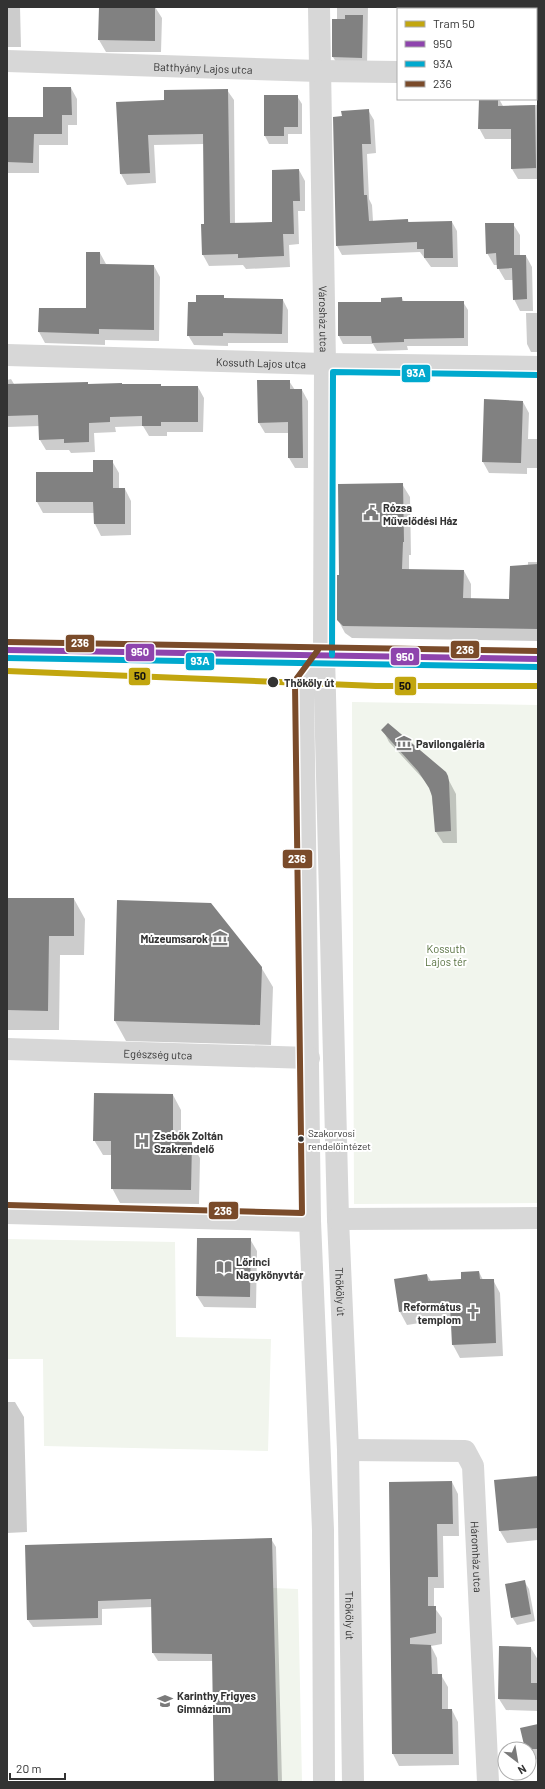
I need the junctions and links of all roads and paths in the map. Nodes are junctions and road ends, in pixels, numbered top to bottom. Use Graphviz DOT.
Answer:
graph roads {
  1 [pos="319,7"];
  2 [pos="7,61"];
  3 [pos="319,71"];
  4 [pos="397,72"];
  5 [pos="7,355"];
  6 [pos="325,364"];
  7 [pos="538,367"];
  8 [pos="7,650"];
  9 [pos="324,655"];
  10 [pos="538,659"];
  11 [pos="305,802"];
  12 [pos="328,802"];
  13 [pos="7,1048"];
  14 [pos="309,1058"];
  15 [pos="7,1213"];
  16 [pos="538,1218"];
  17 [pos="338,1219"];
  18 [pos="310,1221"];
  19 [pos="348,1450"];
  20 [pos="324,1782"];
  21 [pos="353,1782"];
  22 [pos="488,1782"];
  1 -- 3 [label="street, Városház utca"];
  2 -- 3 [label="street, Batthyány Lajos utca"];
  3 -- 4 [label="street, Batthyány Lajos utca"];
  3 -- 6 [label="street, Városház utca"];
  5 -- 6 [label="street, Kossuth Lajos utca"];
  6 -- 7 [label="street, Kossuth Lajos utca"];
  6 -- 9 [label="street, Városház utca"];
  8 -- 9 [label="main road"];
  9 -- 10 [label="main road"];
  9 -- 11 [label="street"];
  9 -- 12 [label="street, Thököly út"];
  11 -- 12 [label="street"];
  11 -- 14 [label="street"];
  12 -- 17 [label="street, Thököly út"];
  13 -- 14 [label="street, Egészség utca"];
  14 -- 18 [label="street"];
  15 -- 18 [label="street"];
  16 -- 17 [label="street"];
  17 -- 19 [label="street, Thököly út"];
  18 -- 20 [label="street"];
  19 -- 21 [label="street, Thököly út"];
  19 -- 22 [label="street, Háromház utca"];
}
